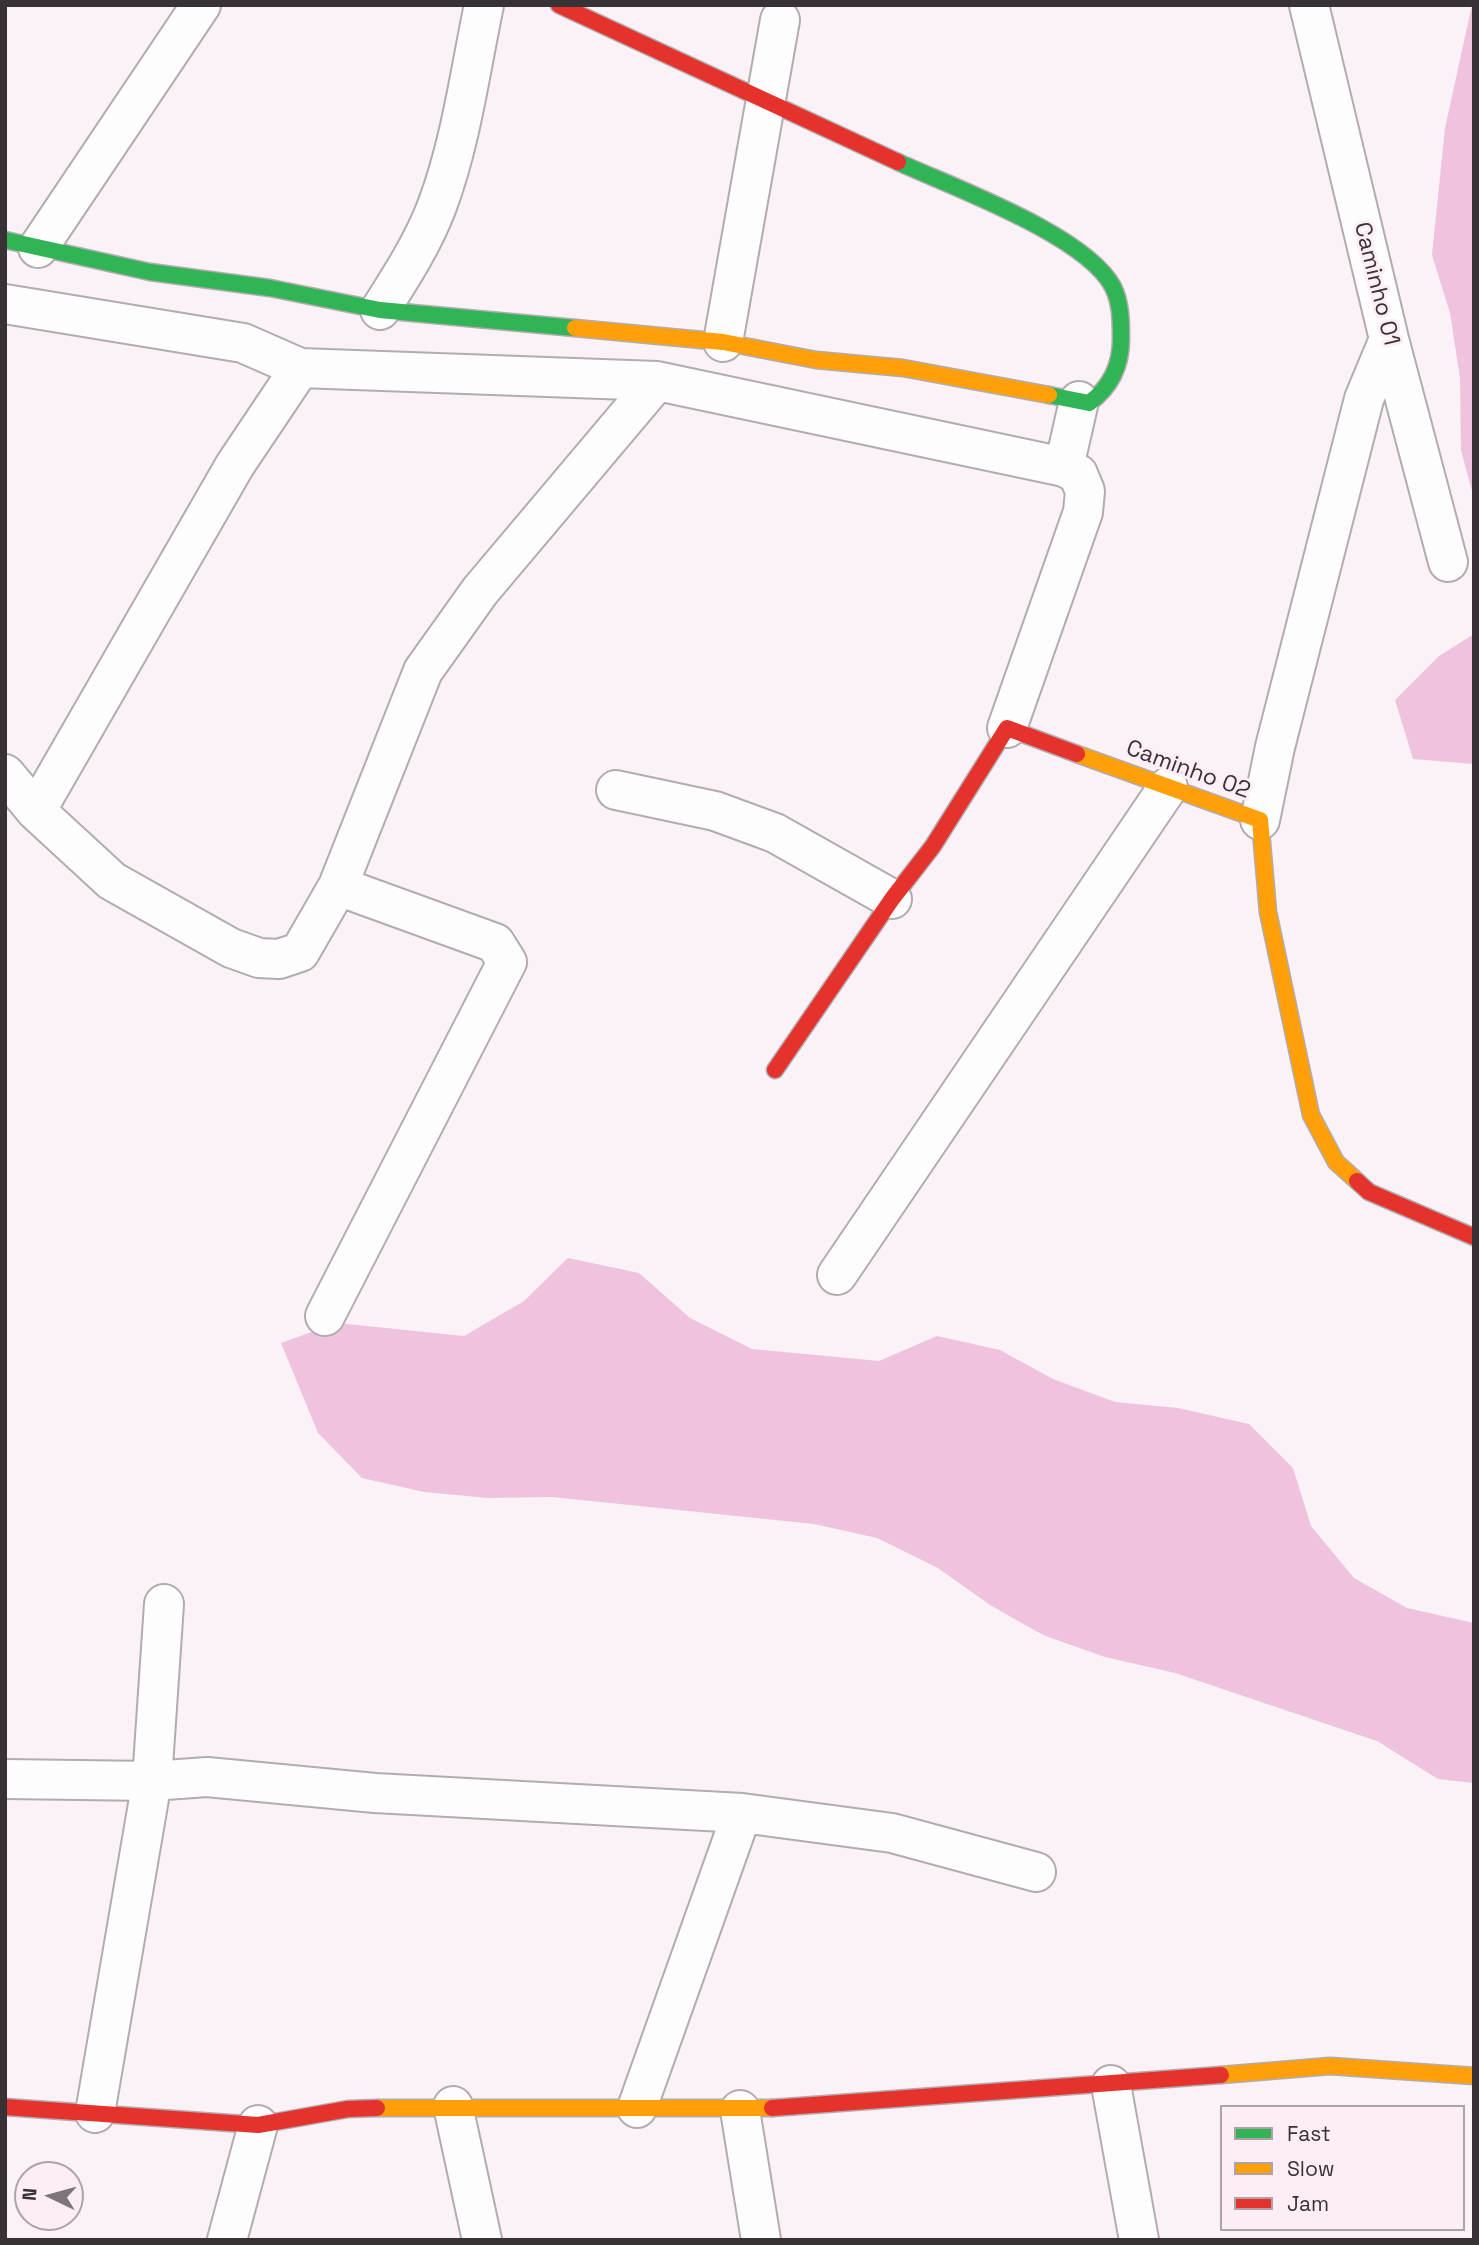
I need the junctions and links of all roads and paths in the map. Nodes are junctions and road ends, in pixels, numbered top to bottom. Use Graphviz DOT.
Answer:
graph roads {
  1 [pos="201,5"];
  2 [pos="484,5"];
  3 [pos="559,5"];
  4 [pos="1308,5"];
  5 [pos="780,20"];
  6 [pos="765,101"];
  7 [pos="22,244"];
  8 [pos="5,304"];
  9 [pos="380,310"];
  10 [pos="1389,339"];
  11 [pos="723,342"];
  12 [pos="300,368"];
  13 [pos="657,381"];
  14 [pos="1079,401"];
  15 [pos="1064,467"];
  16 [pos="1448,562"];
  17 [pos="1007,728"];
  18 [pos="5,774"];
  19 [pos="1168,787"];
  20 [pos="616,790"];
  21 [pos="36,811"];
  22 [pos="1260,820"];
  23 [pos="338,886"];
  24 [pos="892,899"];
  25 [pos="775,1070"];
  26 [pos="1474,1237"];
  27 [pos="837,1275"];
  28 [pos="325,1315"];
  29 [pos="164,1604"];
  30 [pos="5,1779"];
  31 [pos="152,1781"];
  32 [pos="742,1813"];
  33 [pos="1036,1872"];
  34 [pos="1474,2076"];
  35 [pos="1111,2085"];
  36 [pos="453,2106"];
  37 [pos="5,2108"];
  38 [pos="637,2108"];
  39 [pos="740,2110"];
  40 [pos="95,2113"];
  41 [pos="258,2125"];
  42 [pos="227,2240"];
  43 [pos="482,2240"];
  44 [pos="761,2240"];
  45 [pos="1139,2240"];
  1 -- 7 [label="street"];
  2 -- 9 [label="street"];
  3 -- 6 [label="street"];
  4 -- 10 [label="street, Caminho 01"];
  5 -- 6 [label="street"];
  6 -- 11 [label="street"];
  6 -- 14 [label="street"];
  7 -- 9 [label="street"];
  8 -- 12 [label="street"];
  9 -- 11 [label="street"];
  10 -- 16 [label="street, Caminho 01"];
  10 -- 22 [label="street"];
  11 -- 14 [label="street"];
  12 -- 13 [label="street"];
  12 -- 21 [label="street"];
  13 -- 15 [label="street"];
  13 -- 23 [label="street"];
  14 -- 15 [label="street"];
  15 -- 17 [label="street"];
  17 -- 19 [label="street, Caminho 02"];
  17 -- 24 [label="street"];
  18 -- 21 [label="street"];
  19 -- 22 [label="street, Caminho 02"];
  19 -- 27 [label="street"];
  20 -- 24 [label="street"];
  21 -- 23 [label="street"];
  22 -- 26 [label="street, Caminho 02"];
  23 -- 28 [label="street"];
  24 -- 25 [label="street"];
  29 -- 31 [label="street"];
  30 -- 31 [label="street"];
  31 -- 32 [label="street"];
  31 -- 40 [label="street"];
  32 -- 33 [label="street"];
  32 -- 38 [label="street"];
  34 -- 35 [label="street"];
  35 -- 39 [label="street"];
  35 -- 45 [label="street"];
  36 -- 38 [label="street"];
  36 -- 41 [label="street"];
  36 -- 43 [label="street"];
  37 -- 40 [label="street"];
  38 -- 39 [label="street"];
  39 -- 44 [label="street"];
  40 -- 41 [label="street"];
  41 -- 42 [label="street"];
}
